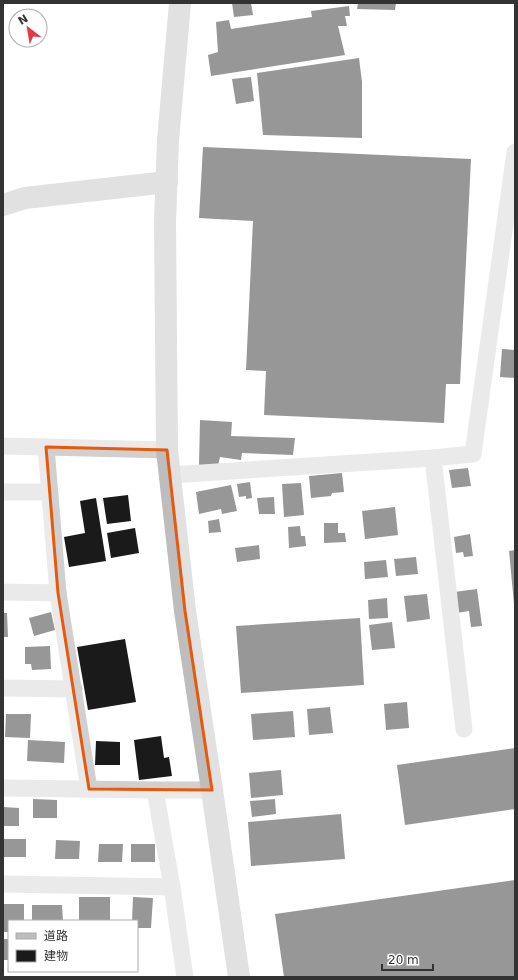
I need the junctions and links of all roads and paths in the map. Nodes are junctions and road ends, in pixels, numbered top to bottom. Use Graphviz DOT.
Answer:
graph roads {
  1 [pos="180,3"];
  2 [pos="515,152"];
  3 [pos="167,182"];
  4 [pos="3,205"];
  5 [pos="3,446"];
  6 [pos="46,447"];
  7 [pos="167,450"];
  8 [pos="433,458"];
  9 [pos="170,475"];
  10 [pos="3,492"];
  11 [pos="49,492"];
  12 [pos="3,592"];
  13 [pos="58,593"];
  14 [pos="3,688"];
  15 [pos="74,689"];
  16 [pos="464,730"];
  17 [pos="3,788"];
  18 [pos="89,789"];
  19 [pos="155,790"];
  20 [pos="212,790"];
  21 [pos="3,884"];
  22 [pos="172,887"];
  23 [pos="185,977"];
  24 [pos="239,977"];
  1 -- 3 [label="street"];
  2 -- 8 [label="street"];
  3 -- 4 [label="street"];
  3 -- 7 [label="street"];
  5 -- 6 [label="street"];
  6 -- 7 [label="street"];
  6 -- 11 [label="street"];
  7 -- 9 [label="street"];
  8 -- 9 [label="street"];
  8 -- 16 [label="street"];
  9 -- 20 [label="street"];
  10 -- 11 [label="street"];
  11 -- 13 [label="street"];
  12 -- 13 [label="street"];
  13 -- 15 [label="street"];
  14 -- 15 [label="street"];
  15 -- 18 [label="street"];
  17 -- 18 [label="street"];
  18 -- 19 [label="street"];
  19 -- 20 [label="street"];
  19 -- 22 [label="street"];
  20 -- 24 [label="street"];
  21 -- 22 [label="street"];
  22 -- 23 [label="street"];
}
